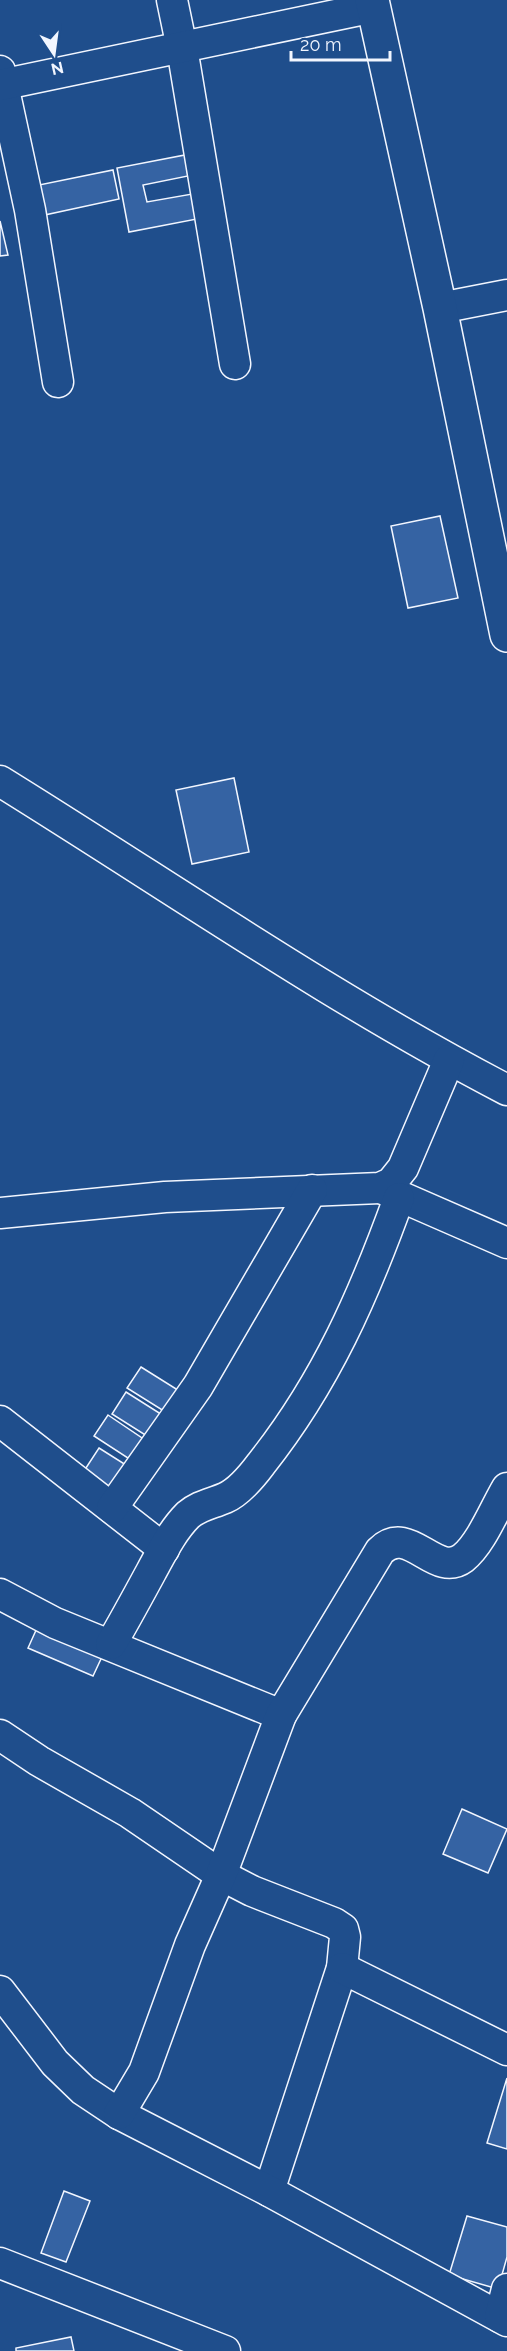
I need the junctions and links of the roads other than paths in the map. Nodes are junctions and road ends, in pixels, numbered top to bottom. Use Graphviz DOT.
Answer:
graph roads {
  1 [pos="172,0"];
  2 [pos="373,4"];
  3 [pos="182,48"];
  4 [pos="1,80"];
  5 [pos="507,295"];
  6 [pos="440,308"];
  7 [pos="235,364"];
  8 [pos="58,382"];
  9 [pos="507,635"];
  10 [pos="0,781"];
  11 [pos="449,1060"];
  12 [pos="507,1090"];
  13 [pos="312,1190"];
  14 [pos="389,1193"];
  15 [pos="0,1213"];
  16 [pos="507,1243"];
  17 [pos="0,1421"];
  18 [pos="507,1488"];
  19 [pos="112,1508"];
  20 [pos="164,1549"];
  21 [pos="0,1594"];
  22 [pos="111,1644"];
  23 [pos="281,1715"];
  24 [pos="0,1735"];
  25 [pos="221,1875"];
  26 [pos="342,1968"];
  27 [pos="0,1991"];
  28 [pos="507,2050"];
  29 [pos="119,2114"];
  30 [pos="269,2191"];
  31 [pos="0,2264"];
  32 [pos="505,2309"];
  33 [pos="225,2351"];
  1 -- 3 [label="street"];
  2 -- 3 [label="street"];
  2 -- 6 [label="street"];
  3 -- 4 [label="street"];
  3 -- 7 [label="street"];
  4 -- 8 [label="street"];
  5 -- 6 [label="street"];
  6 -- 9 [label="street"];
  10 -- 11 [label="street"];
  11 -- 12 [label="street"];
  11 -- 14 [label="street"];
  13 -- 14 [label="street"];
  13 -- 15 [label="street"];
  13 -- 19 [label="street"];
  14 -- 16 [label="street"];
  14 -- 20 [label="street"];
  17 -- 19 [label="street"];
  18 -- 23 [label="street"];
  19 -- 20 [label="street"];
  20 -- 22 [label="street"];
  21 -- 22 [label="street"];
  22 -- 23 [label="street"];
  23 -- 25 [label="street"];
  24 -- 25 [label="street"];
  25 -- 26 [label="street"];
  25 -- 29 [label="street"];
  26 -- 28 [label="street"];
  26 -- 30 [label="street"];
  27 -- 29 [label="street"];
  29 -- 30 [label="street"];
  30 -- 32 [label="street"];
  31 -- 33 [label="street"];
}
